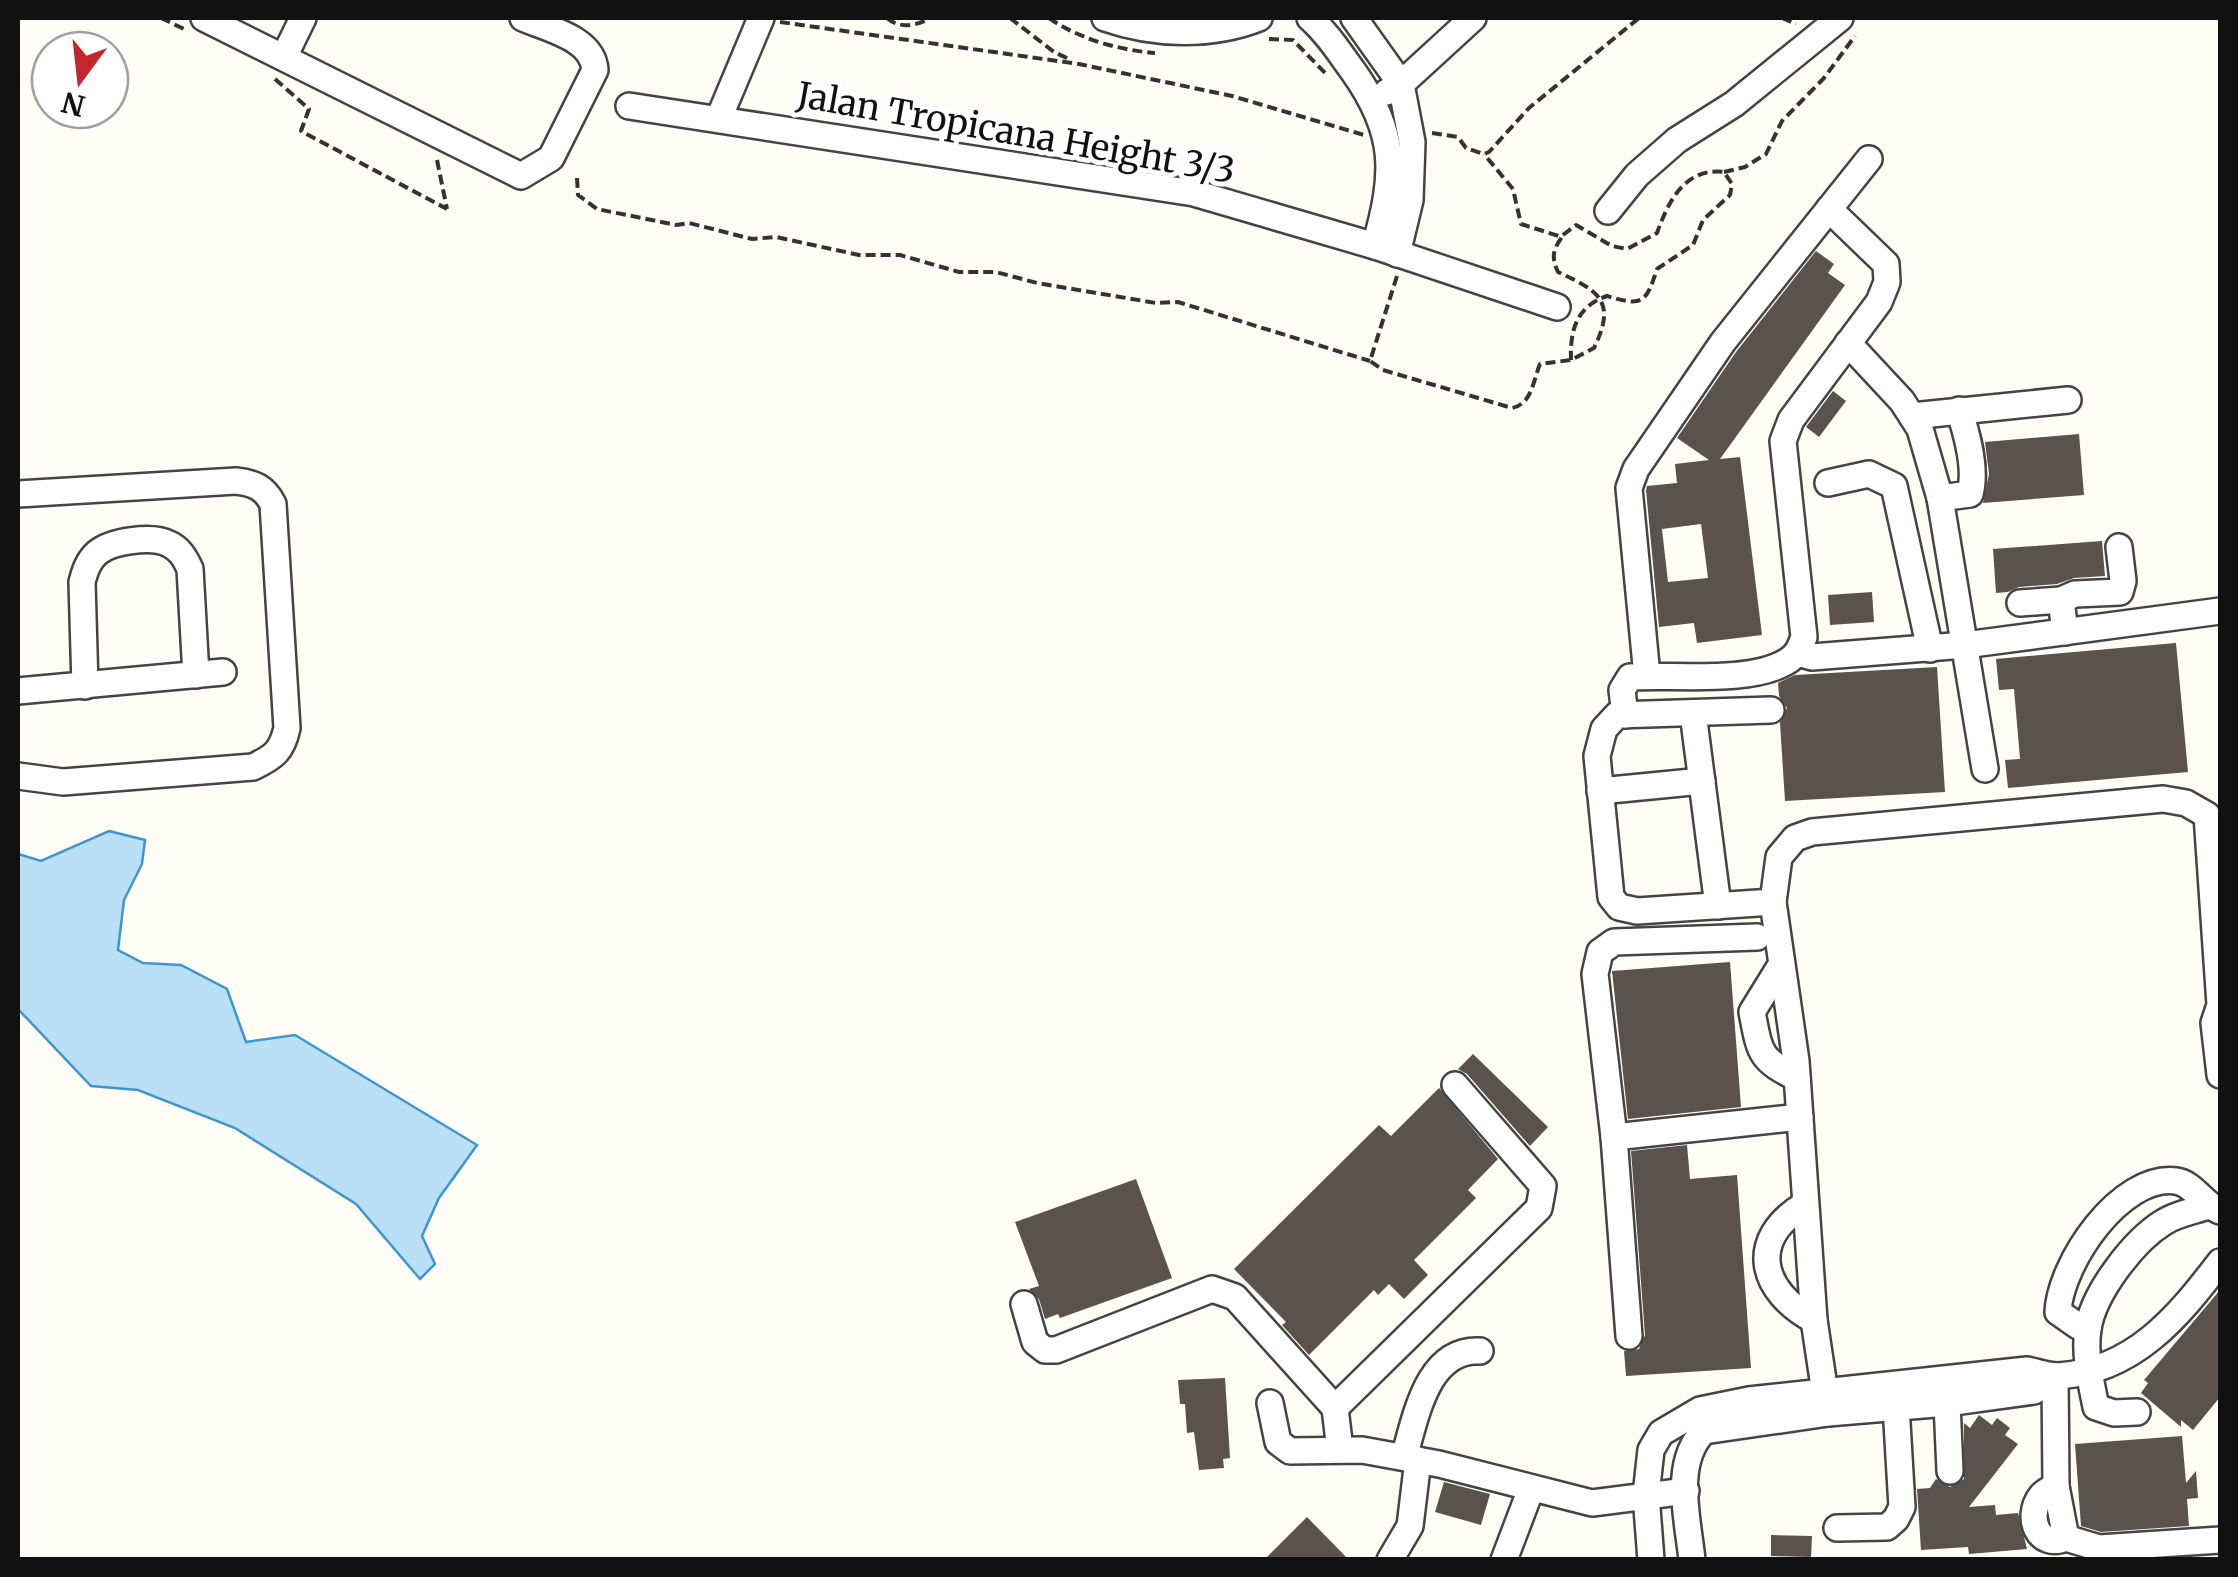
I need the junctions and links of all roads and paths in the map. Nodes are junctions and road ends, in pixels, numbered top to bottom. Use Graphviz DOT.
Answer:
graph roads {
  1 [pos="161,18"];
  2 [pos="302,18"];
  3 [pos="523,18"];
  4 [pos="888,18"];
  5 [pos="930,18"];
  6 [pos="1010,18"];
  7 [pos="1049,18"];
  8 [pos="1105,18"];
  9 [pos="1354,18"];
  10 [pos="1473,18"];
  11 [pos="1639,18"];
  12 [pos="1782,18"];
  13 [pos="761,19"];
  14 [pos="1327,22"];
  15 [pos="1849,24"];
  16 [pos="200,26"];
  17 [pos="907,26"];
  18 [pos="1806,26"];
  19 [pos="1264,28"];
  20 [pos="906,40"];
  21 [pos="1165,53"];
  22 [pos="274,63"];
  23 [pos="1079,64"];
  24 [pos="1336,83"];
  25 [pos="1401,84"];
  26 [pos="314,98"];
  27 [pos="1374,100"];
  28 [pos="629,106"];
  29 [pos="309,109"];
  30 [pos="719,118"];
  31 [pos="1398,136"];
  32 [pos="1484,154"];
  33 [pos="437,156"];
  34 [pos="1870,159"];
  35 [pos="1724,172"];
  36 [pos="577,178"];
  37 [pos="1829,209"];
  38 [pos="1608,211"];
  39 [pos="1562,236"];
  40 [pos="1392,253"];
  41 [pos="1600,298"];
  42 [pos="1557,307"];
  43 [pos="1848,343"];
  44 [pos="1572,360"];
  45 [pos="1370,361"];
  46 [pos="2068,400"];
  47 [pos="1959,410"];
  48 [pos="1912,416"];
  49 [pos="1828,482"];
  50 [pos="18,494"];
  51 [pos="1940,498"];
  52 [pos="2119,547"];
  53 [pos="2061,600"];
  54 [pos="2020,603"];
  55 [pos="2220,611"];
  56 [pos="2065,632"];
  57 [pos="1965,645"];
  58 [pos="1930,649"];
  59 [pos="1798,653"];
  60 [pos="223,672"];
  61 [pos="196,674"];
  62 [pos="1647,676"];
  63 [pos="85,686"];
  64 [pos="18,690"];
  65 [pos="1771,710"];
  66 [pos="1694,713"];
  67 [pos="1625,715"];
  68 [pos="1986,768"];
  69 [pos="18,776"];
  70 [pos="1702,780"];
  71 [pos="1600,791"];
  72 [pos="1772,902"];
  73 [pos="1718,906"];
  74 [pos="1637,910"];
  75 [pos="1757,938"];
  76 [pos="1640,942"];
  77 [pos="1781,966"];
  78 [pos="2220,1005"];
  79 [pos="2220,1075"];
  80 [pos="1797,1078"];
  81 [pos="1456,1085"];
  82 [pos="1800,1117"];
  83 [pos="1614,1137"];
  84 [pos="1804,1205"];
  85 [pos="2214,1209"];
  86 [pos="2220,1262"];
  87 [pos="1024,1304"];
  88 [pos="1814,1320"];
  89 [pos="2088,1328"];
  90 [pos="1628,1336"];
  91 [pos="1480,1351"];
  92 [pos="2088,1370"];
  93 [pos="2055,1376"];
  94 [pos="1896,1395"];
  95 [pos="1826,1402"];
  96 [pos="1270,1403"];
  97 [pos="1947,1403"];
  98 [pos="1335,1408"];
  99 [pos="2137,1412"];
  100 [pos="1688,1431"];
  101 [pos="1340,1450"];
  102 [pos="1411,1458"];
  103 [pos="1950,1471"];
  104 [pos="1531,1489"];
  105 [pos="1686,1490"];
  106 [pos="1646,1495"];
  107 [pos="1837,1528"];
  108 [pos="2220,1540"];
  109 [pos="1390,1560"];
  110 [pos="1504,1560"];
  111 [pos="1651,1560"];
  112 [pos="1692,1560"];
  1 -- 16 [label="path"];
  2 -- 22 [label="street"];
  3 -- 22 [label="street"];
  4 -- 17 [label="path"];
  5 -- 17 [label="path"];
  6 -- 23 [label="path"];
  7 -- 21 [label="path"];
  8 -- 19 [label="street"];
  9 -- 25 [label="street"];
  10 -- 25 [label="street"];
  11 -- 32 [label="path"];
  12 -- 18 [label="path"];
  13 -- 20 [label="path"];
  13 -- 30 [label="street"];
  14 -- 27 [label="street"];
  15 -- 35 [label="path"];
  15 -- 38 [label="street"];
  16 -- 22 [label="street"];
  17 -- 20 [label="path"];
  19 -- 24 [label="path"];
  20 -- 23 [label="path"];
  22 -- 29 [label="path"];
  23 -- 31 [label="path"];
  25 -- 27 [label="street"];
  25 -- 31 [label="street"];
  26 -- 29 [label="path"];
  27 -- 31 [label="street"];
  28 -- 30 [label="street, Jalan Tropicana Height 3/3"];
  29 -- 33 [label="path"];
  30 -- 40 [label="street, Jalan Tropicana Height 3/3"];
  31 -- 32 [label="path"];
  31 -- 40 [label="street"];
  32 -- 39 [label="path"];
  34 -- 37 [label="street"];
  35 -- 39 [label="path"];
  35 -- 41 [label="path"];
  36 -- 45 [label="path"];
  37 -- 43 [label="street"];
  37 -- 62 [label="street"];
  39 -- 41 [label="path"];
  40 -- 42 [label="street, Jalan Tropicana Height 3/3"];
  40 -- 45 [label="path"];
  41 -- 44 [label="path"];
  41 -- 44 [label="path"];
  43 -- 48 [label="street"];
  43 -- 59 [label="street"];
  44 -- 45 [label="path"];
  46 -- 47 [label="street"];
  47 -- 48 [label="street"];
  47 -- 51 [label="street"];
  48 -- 51 [label="street"];
  49 -- 58 [label="street"];
  50 -- 69 [label="street"];
  51 -- 57 [label="street"];
  52 -- 53 [label="street"];
  53 -- 54 [label="street"];
  53 -- 56 [label="street"];
  55 -- 56 [label="street"];
  56 -- 57 [label="street"];
  57 -- 58 [label="street"];
  57 -- 68 [label="street"];
  58 -- 59 [label="street"];
  59 -- 62 [label="street"];
  60 -- 61 [label="street"];
  61 -- 63 [label="street"];
  61 -- 63 [label="street"];
  62 -- 67 [label="street"];
  63 -- 64 [label="street"];
  65 -- 66 [label="street"];
  66 -- 67 [label="street"];
  66 -- 70 [label="street"];
  67 -- 71 [label="street"];
  70 -- 71 [label="street"];
  70 -- 73 [label="street"];
  71 -- 74 [label="street"];
  72 -- 73 [label="street"];
  72 -- 77 [label="street"];
  72 -- 78 [label="street"];
  73 -- 74 [label="street"];
  74 -- 76 [label="street"];
  75 -- 76 [label="street"];
  76 -- 83 [label="street"];
  77 -- 80 [label="street"];
  77 -- 80 [label="street"];
  78 -- 79 [label="street"];
  80 -- 82 [label="street"];
  81 -- 98 [label="street"];
  82 -- 83 [label="street"];
  82 -- 84 [label="street"];
  83 -- 90 [label="street"];
  84 -- 88 [label="street"];
  84 -- 88 [label="street"];
  85 -- 89 [label="street"];
  85 -- 89 [label="street"];
  86 -- 92 [label="street"];
  87 -- 98 [label="street"];
  88 -- 95 [label="street"];
  89 -- 92 [label="street"];
  91 -- 102 [label="street"];
  92 -- 93 [label="street"];
  92 -- 99 [label="street"];
  93 -- 94 [label="street"];
  93 -- 97 [label="street"];
  93 -- 108 [label="street"];
  94 -- 95 [label="street"];
  94 -- 97 [label="street"];
  94 -- 107 [label="street"];
  95 -- 100 [label="street"];
  96 -- 101 [label="street"];
  97 -- 103 [label="street"];
  98 -- 101 [label="street"];
  100 -- 105 [label="street"];
  100 -- 106 [label="street"];
  101 -- 102 [label="street"];
  102 -- 104 [label="street"];
  102 -- 109 [label="street"];
  104 -- 106 [label="street"];
  104 -- 110 [label="street"];
  105 -- 106 [label="street"];
  105 -- 112 [label="street"];
  106 -- 111 [label="street"];
}
